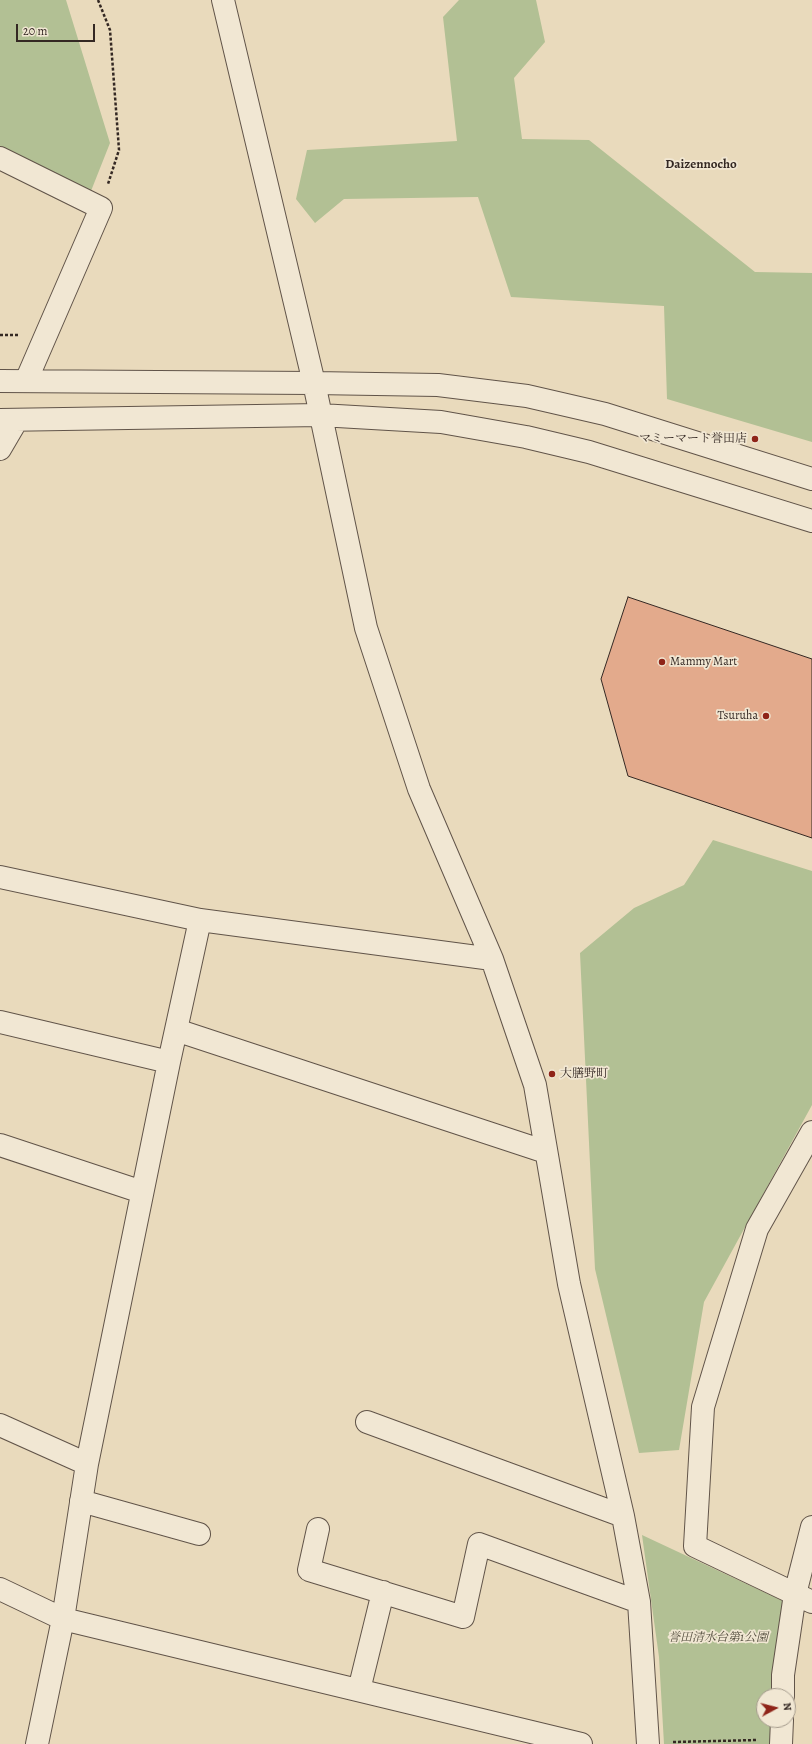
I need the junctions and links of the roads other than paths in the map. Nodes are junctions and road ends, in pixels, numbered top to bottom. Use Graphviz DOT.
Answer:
graph roads {
  1 [pos="223,0"];
  2 [pos="0,158"];
  3 [pos="0,380"];
  4 [pos="26,381"];
  5 [pos="314,382"];
  6 [pos="320,415"];
  7 [pos="8,420"];
  8 [pos="0,449"];
  9 [pos="812,479"];
  10 [pos="812,521"];
  11 [pos="1,881"];
  12 [pos="200,920"];
  13 [pos="492,959"];
  14 [pos="0,1022"];
  15 [pos="176,1030"];
  16 [pos="169,1062"];
  17 [pos="812,1132"];
  18 [pos="0,1145"];
  19 [pos="546,1152"];
  20 [pos="142,1192"];
  21 [pos="367,1422"];
  22 [pos="0,1425"];
  23 [pos="87,1464"];
  24 [pos="81,1501"];
  25 [pos="623,1516"];
  26 [pos="812,1527"];
  27 [pos="318,1529"];
  28 [pos="199,1534"];
  29 [pos="0,1589"];
  30 [pos="383,1592"];
  31 [pos="803,1598"];
  32 [pos="639,1602"];
  33 [pos="63,1619"];
  34 [pos="782,1688"];
  35 [pos="359,1690"];
  36 [pos="648,1743"];
  37 [pos="37,1744"];
  38 [pos="581,1744"];
  1 -- 5 [label="street"];
  2 -- 4 [label="street"];
  3 -- 4 [label="street"];
  4 -- 5 [label="street"];
  5 -- 6 [label="street"];
  5 -- 9 [label="street"];
  6 -- 7 [label="street"];
  6 -- 10 [label="street"];
  6 -- 13 [label="street"];
  7 -- 8 [label="street"];
  11 -- 12 [label="street"];
  12 -- 13 [label="street"];
  12 -- 15 [label="street"];
  13 -- 19 [label="street"];
  14 -- 16 [label="street"];
  15 -- 16 [label="street"];
  15 -- 19 [label="street"];
  16 -- 20 [label="street"];
  17 -- 31 [label="street"];
  18 -- 20 [label="street"];
  19 -- 25 [label="street"];
  20 -- 23 [label="street"];
  21 -- 25 [label="street"];
  22 -- 23 [label="street"];
  23 -- 24 [label="street"];
  24 -- 28 [label="street"];
  24 -- 33 [label="street"];
  25 -- 32 [label="street"];
  26 -- 31 [label="street"];
  27 -- 30 [label="street"];
  29 -- 33 [label="street"];
  30 -- 32 [label="street"];
  30 -- 35 [label="street"];
  31 -- 34 [label="street"];
  32 -- 36 [label="street"];
  33 -- 35 [label="street"];
  33 -- 37 [label="street"];
  35 -- 38 [label="street"];
}
